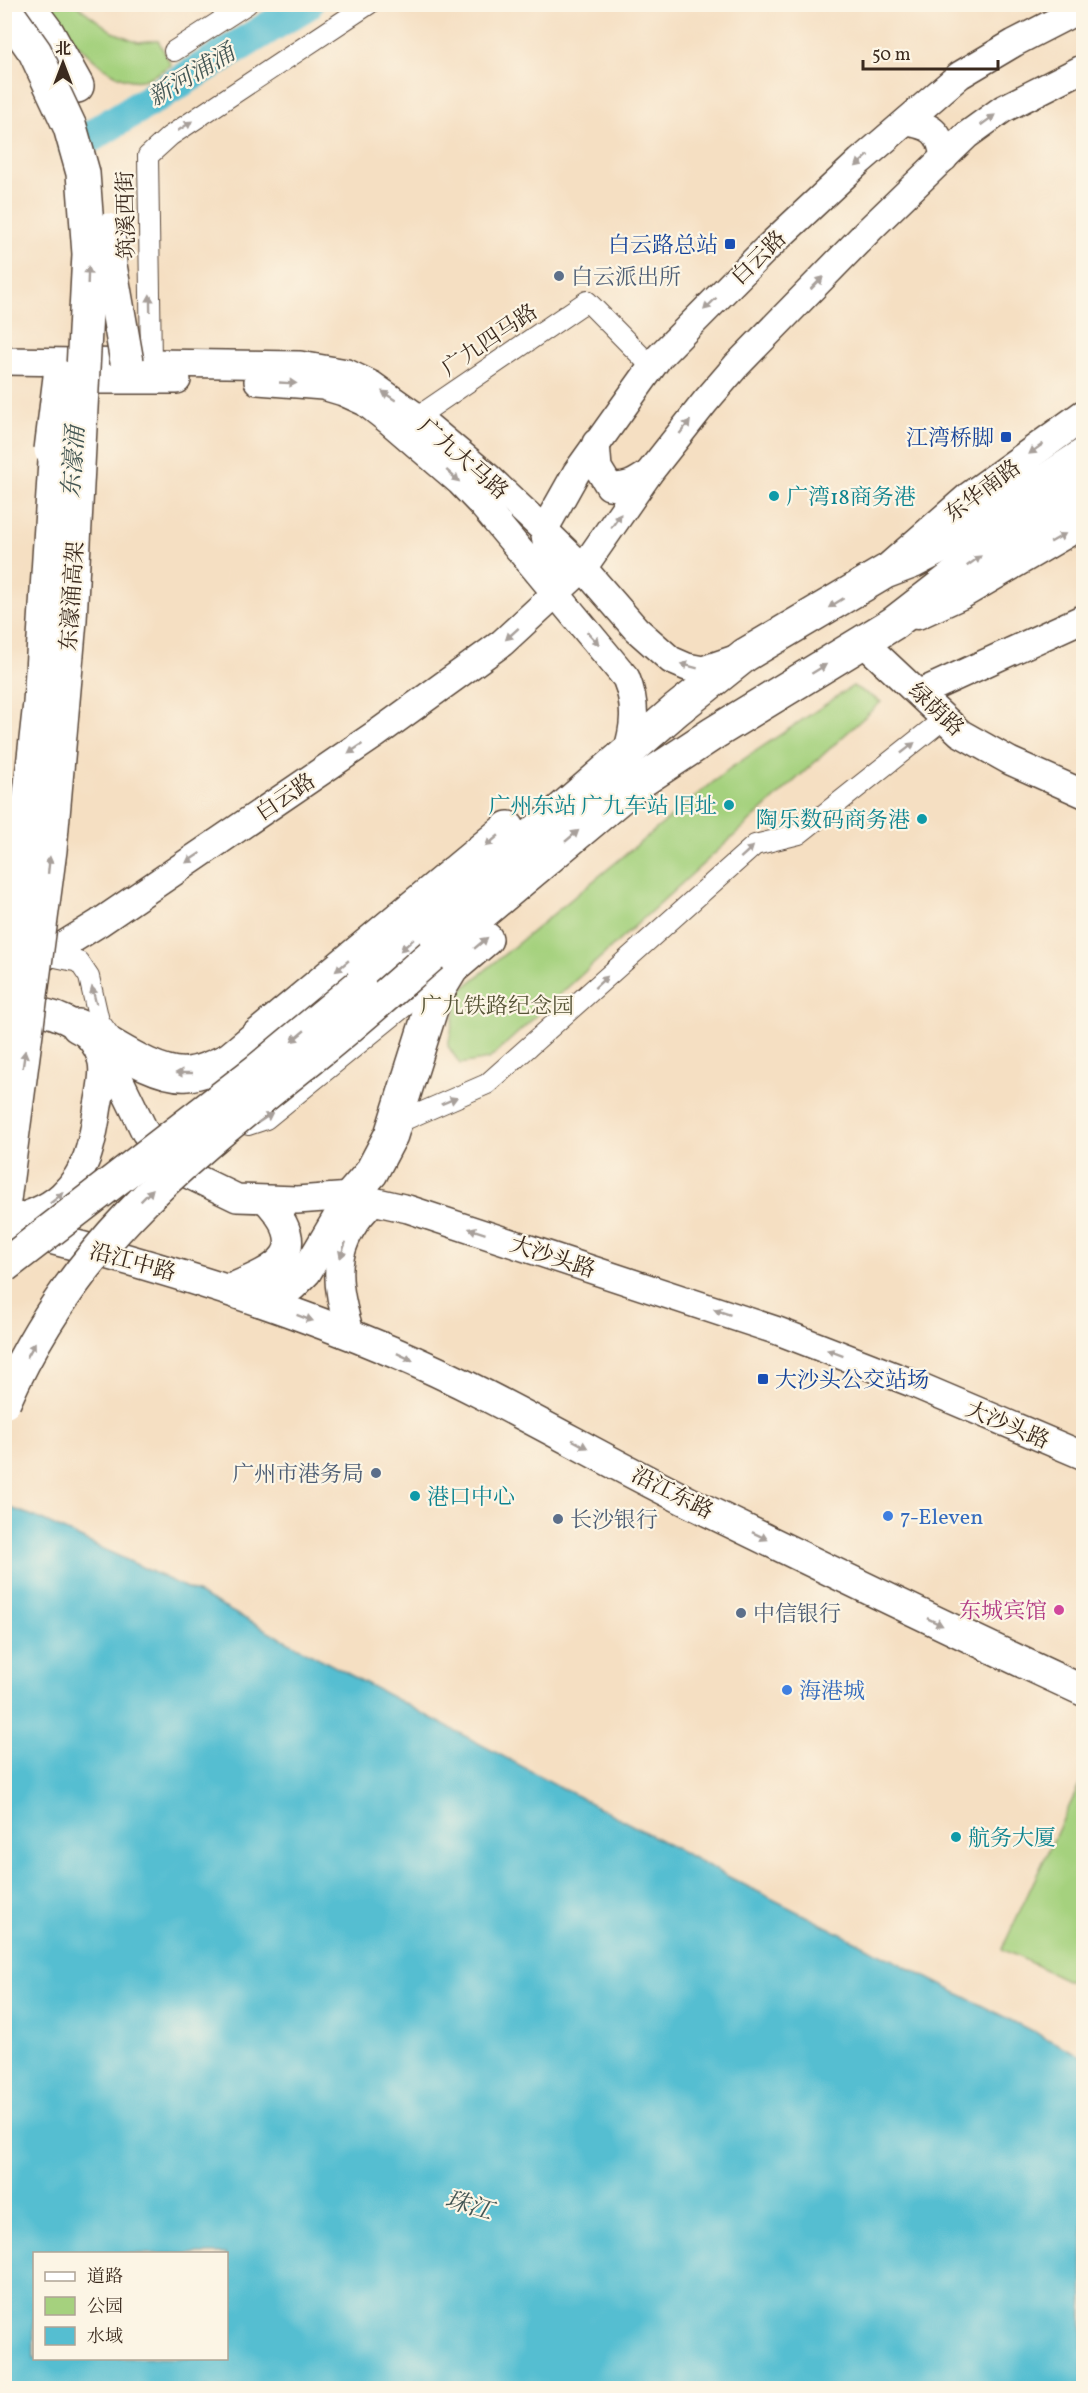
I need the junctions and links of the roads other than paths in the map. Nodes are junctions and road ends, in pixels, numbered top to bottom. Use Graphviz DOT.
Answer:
graph roads {
  1 [pos="26,4"];
  2 [pos="247,4"];
  3 [pos="369,4"];
  4 [pos="1083,8"];
  5 [pos="4,10"];
  6 [pos="174,51"];
  7 [pos="1083,68"];
  8 [pos="906,122"];
  9 [pos="944,158"];
  10 [pos="4,361"];
  11 [pos="651,366"];
  12 [pos="134,368"];
  13 [pos="46,373"];
  14 [pos="4,380"];
  15 [pos="1083,415"];
  16 [pos="417,417"];
  17 [pos="596,443"];
  18 [pos="1083,455"];
  19 [pos="649,473"];
  20 [pos="1083,485"];
  21 [pos="1083,522"];
  22 [pos="544,530"];
  23 [pos="583,568"];
  24 [pos="885,572"];
  25 [pos="555,594"];
  26 [pos="1083,618"];
  27 [pos="894,623"];
  28 [pos="863,642"];
  29 [pos="745,655"];
  30 [pos="920,693"];
  31 [pos="945,718"];
  32 [pos="630,744"];
  33 [pos="1083,794"];
  34 [pos="4,868"];
  35 [pos="46,955"];
  36 [pos="442,962"];
  37 [pos="4,983"];
  38 [pos="4,1010"];
  39 [pos="78,1026"];
  40 [pos="4,1030"];
  41 [pos="118,1047"];
  42 [pos="231,1059"];
  43 [pos="395,1124"];
  44 [pos="362,1198"];
  45 [pos="4,1200"];
  46 [pos="266,1200"];
  47 [pos="4,1222"];
  48 [pos="4,1227"];
  49 [pos="4,1266"];
  50 [pos="227,1289"];
  51 [pos="259,1301"];
  52 [pos="351,1335"];
  53 [pos="4,1402"];
  54 [pos="1083,1456"];
  55 [pos="1083,1691"];
  1 -- 12 [label="highway, bridge"];
  2 -- 6 [label="street"];
  12 -- 3 [label="street, 筑溪西街, one-way"];
  4 -- 8 [label="main road, 白云路"];
  5 -- 13 [label="highway, 东濠涌高架, bridge"];
  45 -- 5 [label="highway, 东濠涌高架, one-way, bridge"];
  9 -- 7 [label="main road, 白云路, one-way"];
  8 -- 9 [label="main road"];
  8 -- 11 [label="main road, 白云路, one-way"];
  19 -- 9 [label="main road, 白云路, one-way"];
  10 -- 13 [label="main road"];
  11 -- 16 [label="street, 广九四马路"];
  11 -- 17 [label="main road, 白云路"];
  12 -- 13 [label="main road"];
  16 -- 12 [label="main road, 广九大马路, one-way"];
  12 -- 25 [label="main road, 广九大马路, one-way"];
  13 -- 14 [label="main road"];
  13 -- 34 [label="highway, bridge"];
  13 -- 40 [label="highway, 东濠涌高架, bridge"];
  15 -- 24 [label="main road, 东华南路, one-way"];
  16 -- 22 [label="main road, 广九大马路"];
  17 -- 19 [label="main road"];
  17 -- 22 [label="main road, 白云路"];
  18 -- 24 [label="highway"];
  23 -- 19 [label="main road, 白云路, one-way"];
  27 -- 20 [label="highway, one-way"];
  27 -- 21 [label="main road, one-way"];
  22 -- 23 [label="main road, 广九大马路"];
  22 -- 25 [label="main road"];
  23 -- 25 [label="main road, 白云路"];
  29 -- 23 [label="main road, 广九大马路, one-way"];
  24 -- 29 [label="highway, one-way"];
  25 -- 32 [label="main road, 广九大马路, one-way"];
  25 -- 35 [label="main road, 白云路, one-way"];
  26 -- 30 [label="main road"];
  27 -- 28 [label="highway"];
  28 -- 30 [label="main road, 绿荫路"];
  36 -- 28 [label="highway, one-way"];
  29 -- 32 [label="highway"];
  30 -- 31 [label="main road, 绿荫路"];
  31 -- 33 [label="main road, 绿荫路"];
  43 -- 31 [label="street, one-way"];
  32 -- 42 [label="highway, one-way"];
  32 -- 49 [label="highway, one-way, bridge"];
  35 -- 37 [label="main road, 白云路"];
  41 -- 35 [label="street, one-way"];
  42 -- 36 [label="street, one-way"];
  36 -- 43 [label="highway"];
  53 -- 36 [label="highway, one-way, bridge"];
  38 -- 39 [label="main road"];
  39 -- 41 [label="highway"];
  39 -- 46 [label="main road, 大沙头路"];
  47 -- 39 [label="main road, one-way"];
  42 -- 41 [label="highway, one-way"];
  43 -- 44 [label="highway"];
  44 -- 46 [label="main road, 大沙头路"];
  44 -- 51 [label="main road"];
  44 -- 52 [label="main road, one-way"];
  54 -- 44 [label="main road, 大沙头路, one-way"];
  46 -- 50 [label="main road"];
  48 -- 50 [label="main road, 沿江中路"];
  50 -- 51 [label="main road, 沿江中路"];
  51 -- 52 [label="main road, 沿江东路, one-way"];
  52 -- 55 [label="main road, 沿江东路, one-way"];
}
